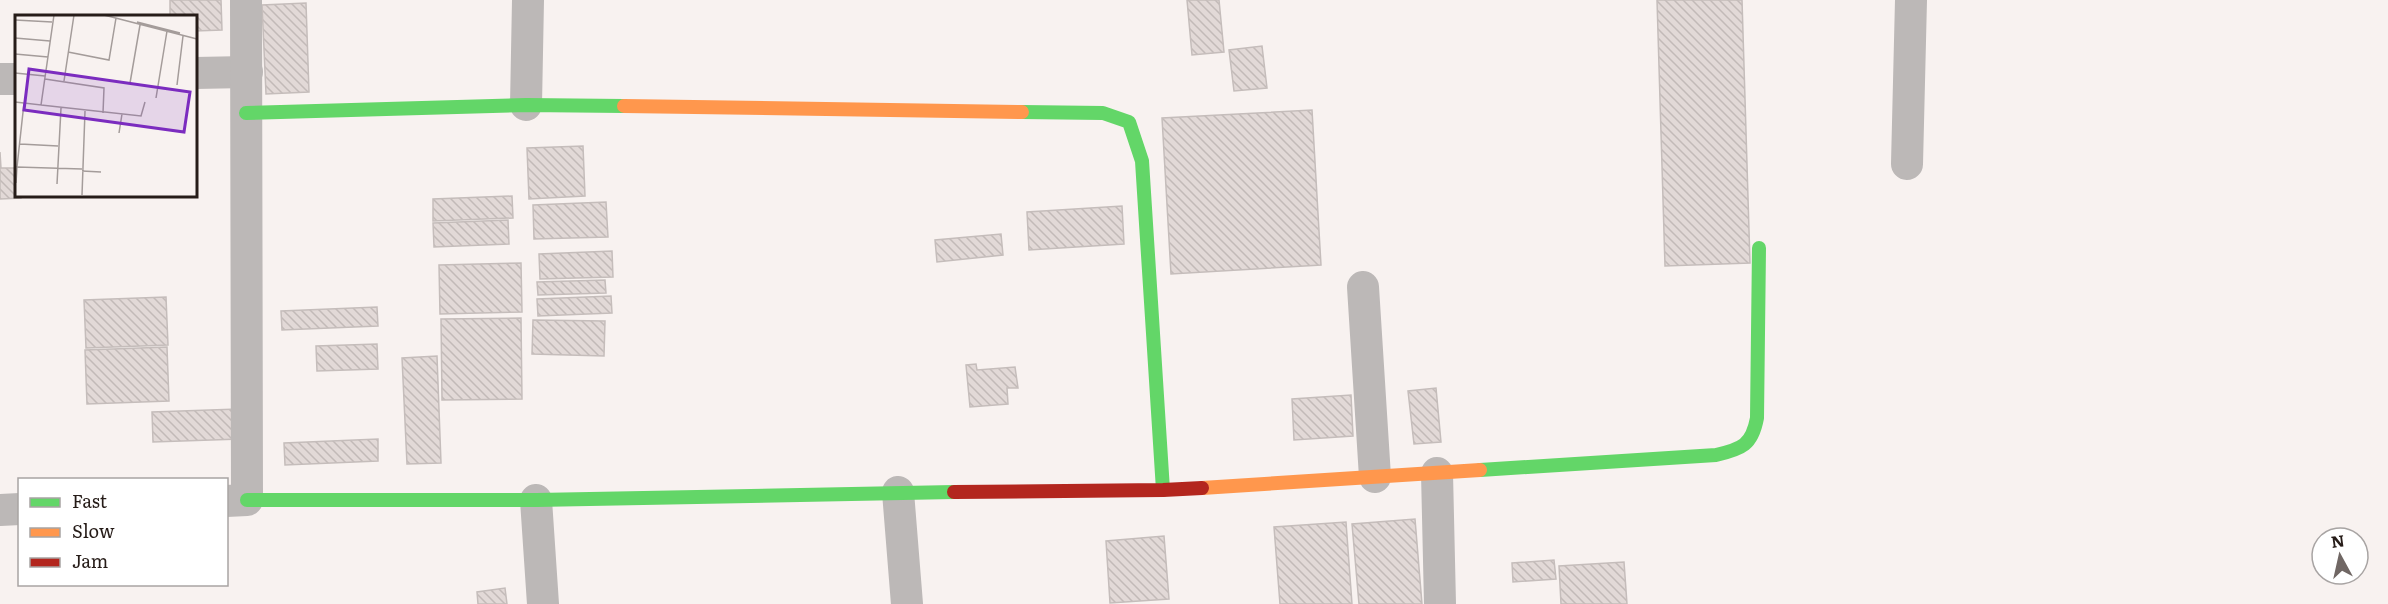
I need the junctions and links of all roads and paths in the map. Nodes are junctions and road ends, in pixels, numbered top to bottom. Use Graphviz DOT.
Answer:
graph roads {
  1 [pos="246,0"];
  2 [pos="528,0"];
  3 [pos="1911,0"];
  4 [pos="247,72"];
  5 [pos="196,73"];
  6 [pos="526,105"];
  7 [pos="246,113"];
  8 [pos="1907,164"];
  9 [pos="1759,248"];
  10 [pos="1363,287"];
  11 [pos="1437,473"];
  12 [pos="1375,477"];
  13 [pos="1163,490"];
  14 [pos="898,492"];
  15 [pos="237,500"];
  16 [pos="536,500"];
  17 [pos="18,509"];
  18 [pos="0,510"];
  19 [pos="543,604"];
  20 [pos="907,604"];
  21 [pos="1440,604"];
  1 -- 4 [label="street"];
  2 -- 6 [label="street"];
  3 -- 8 [label="street"];
  4 -- 5 [label="street"];
  4 -- 7 [label="street"];
  6 -- 7 [label="street"];
  6 -- 13 [label="street"];
  7 -- 15 [label="street"];
  9 -- 11 [label="street"];
  10 -- 12 [label="street"];
  11 -- 12 [label="street"];
  11 -- 21 [label="street"];
  12 -- 13 [label="street"];
  13 -- 14 [label="street"];
  14 -- 16 [label="street"];
  14 -- 20 [label="street"];
  15 -- 16 [label="street"];
  16 -- 19 [label="street"];
  17 -- 18 [label="street"];
}
